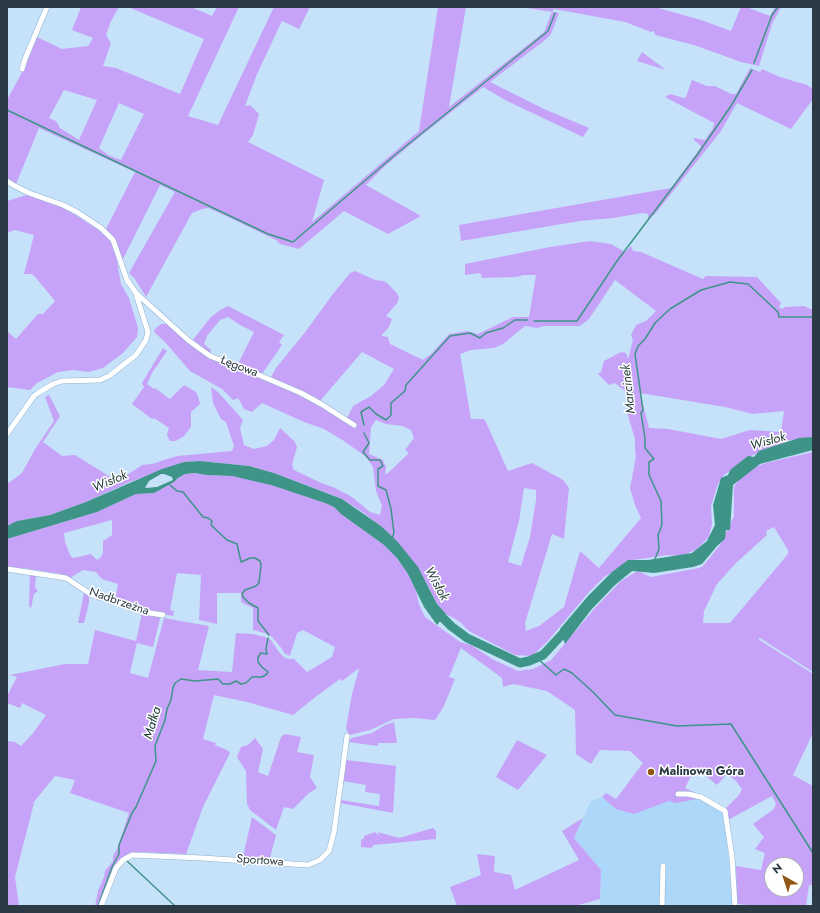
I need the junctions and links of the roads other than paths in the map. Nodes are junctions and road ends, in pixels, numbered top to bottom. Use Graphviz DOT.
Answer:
graph roads {
  1 [pos="47,7"];
  2 [pos="22,69"];
  3 [pos="7,181"];
  4 [pos="136,293"];
  5 [pos="354,425"];
  6 [pos="7,434"];
  7 [pos="7,569"];
  8 [pos="163,615"];
  9 [pos="347,736"];
  10 [pos="678,794"];
  11 [pos="664,866"];
  12 [pos="101,906"];
  13 [pos="662,906"];
  14 [pos="735,906"];
  1 -- 2 [label="street"];
  3 -- 4 [label="street, Łęgowa"];
  4 -- 5 [label="street, Łęgowa"];
  4 -- 6 [label="street, Łęgowa"];
  7 -- 8 [label="street, Nadbrzeżna"];
  9 -- 12 [label="street, Sportowa"];
  10 -- 14 [label="street"];
  11 -- 13 [label="street"];
}
